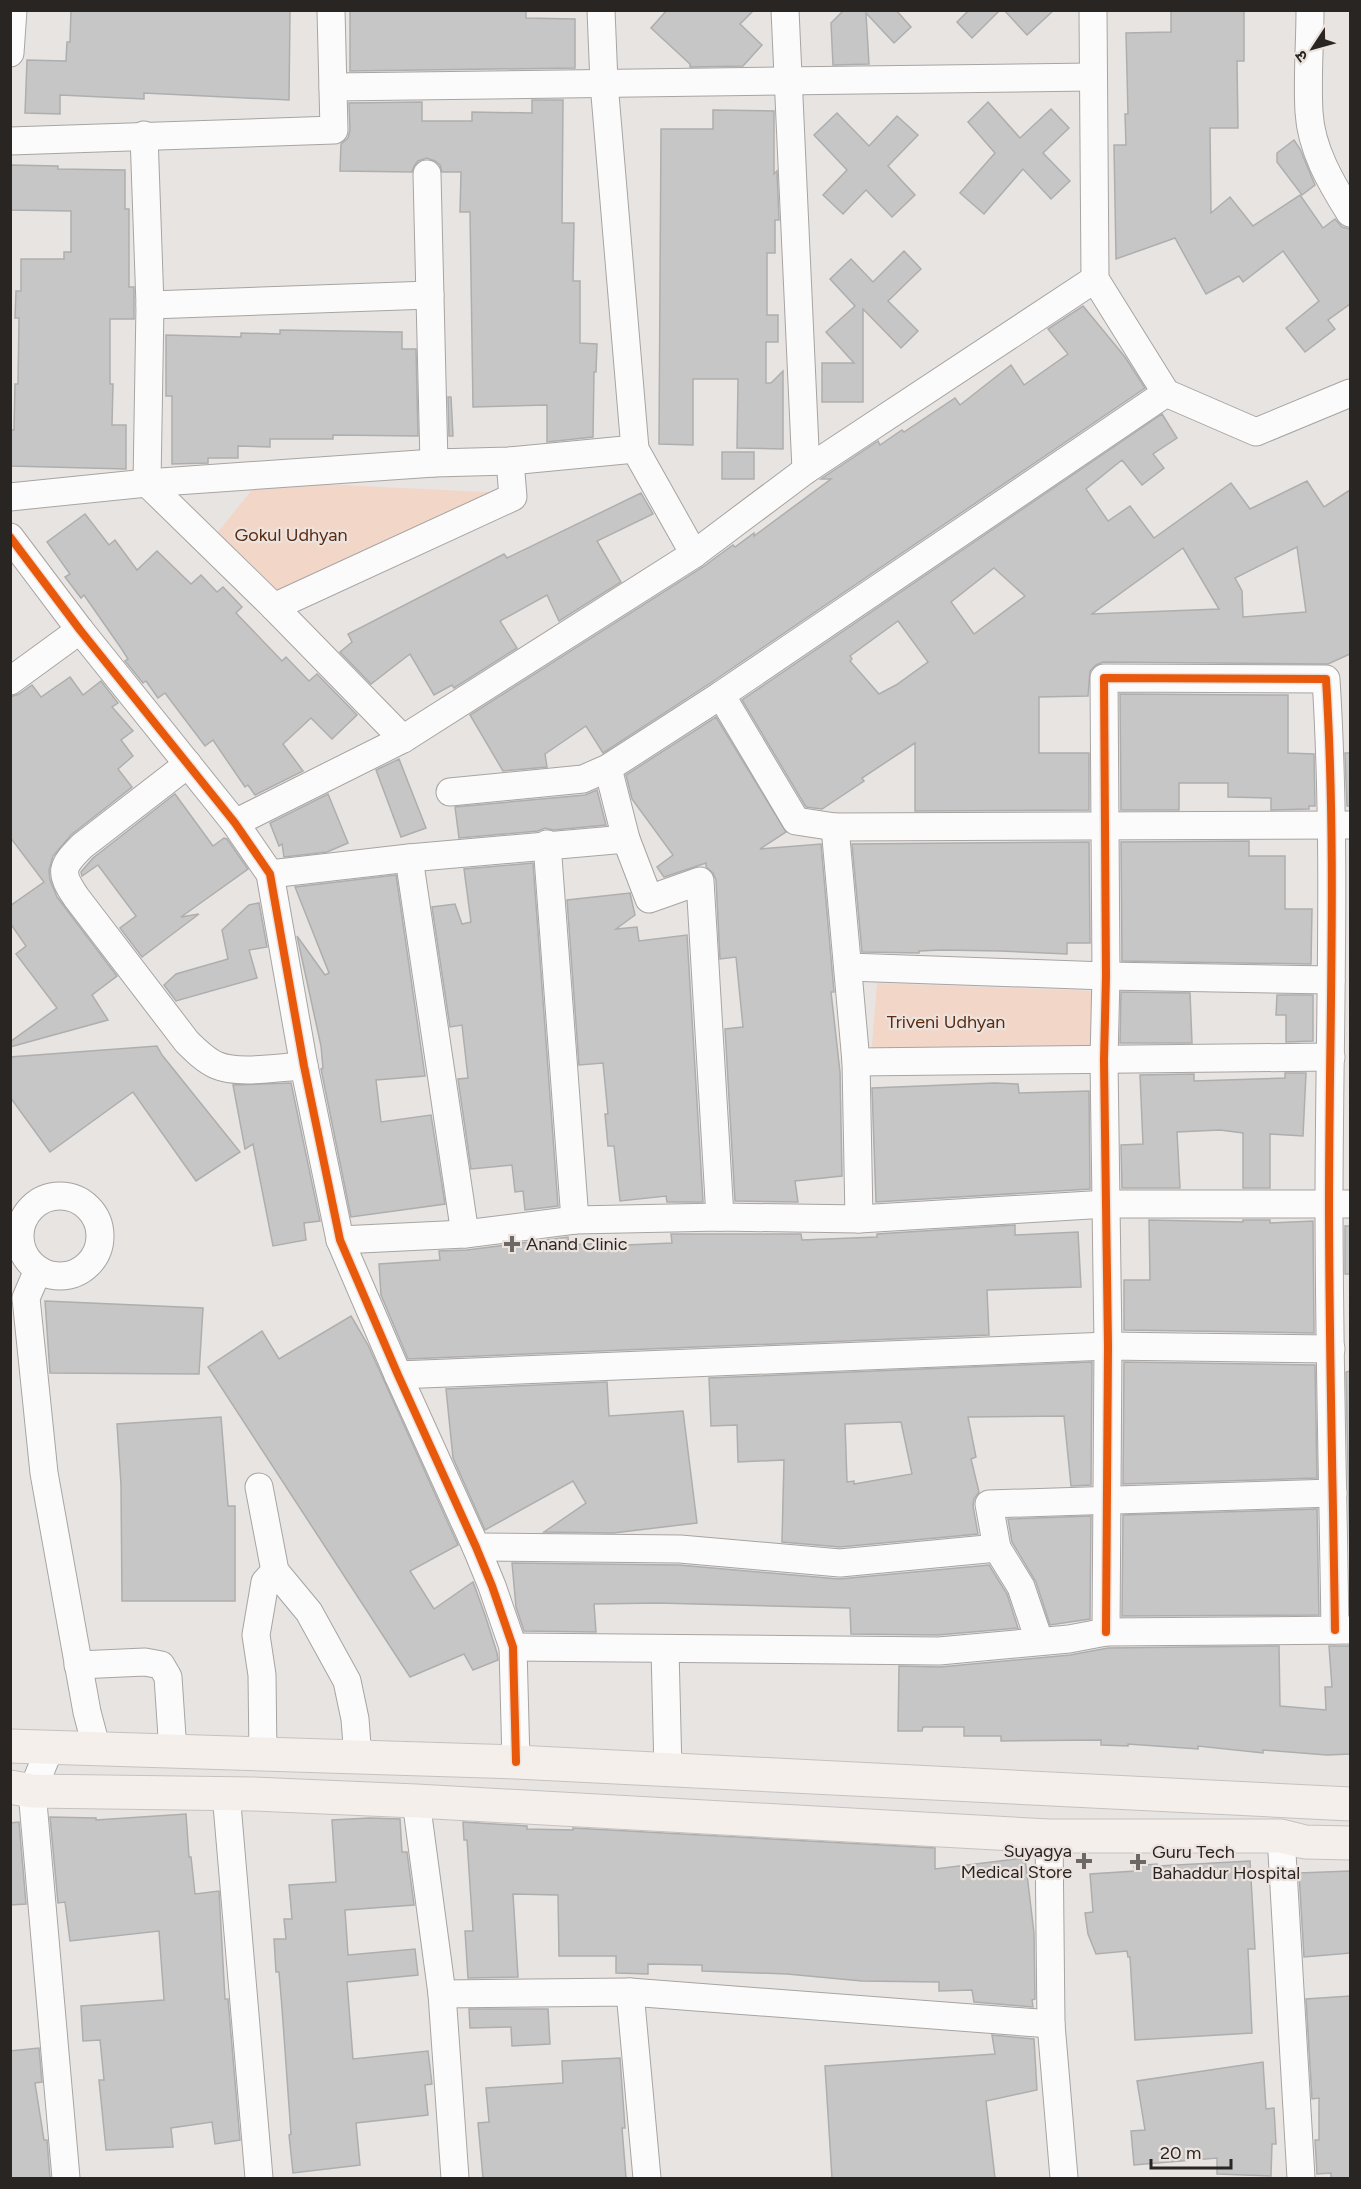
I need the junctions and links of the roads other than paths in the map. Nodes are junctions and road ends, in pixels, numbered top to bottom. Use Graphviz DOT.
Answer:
graph roads {
  1 [pos="13,10"];
  2 [pos="331,10"];
  3 [pos="600,10"];
  4 [pos="785,10"];
  5 [pos="1093,10"];
  6 [pos="1310,10"];
  7 [pos="10,53"];
  8 [pos="1093,77"];
  9 [pos="788,81"];
  10 [pos="603,83"];
  11 [pos="333,87"];
  12 [pos="144,135"];
  13 [pos="10,141"];
  14 [pos="427,174"];
  15 [pos="1350,213"];
  16 [pos="1095,279"];
  17 [pos="430,295"];
  18 [pos="150,305"];
  19 [pos="1166,393"];
  20 [pos="1350,393"];
  21 [pos="635,450"];
  22 [pos="510,461"];
  23 [pos="434,463"];
  24 [pos="806,470"];
  25 [pos="147,483"];
  26 [pos="10,496"];
  27 [pos="10,537"];
  28 [pos="694,554"];
  29 [pos="274,607"];
  30 [pos="80,630"];
  31 [pos="10,681"];
  32 [pos="721,695"];
  33 [pos="403,740"];
  34 [pos="188,764"];
  35 [pos="608,768"];
  36 [pos="450,792"];
  37 [pos="235,824"];
  38 [pos="1340,825"];
  39 [pos="1105,826"];
  40 [pos="835,827"];
  41 [pos="626,839"];
  42 [pos="547,844"];
  43 [pos="409,858"];
  44 [pos="270,874"];
  45 [pos="848,967"];
  46 [pos="1106,976"];
  47 [pos="1331,980"];
  48 [pos="1331,1057"];
  49 [pos="1104,1060"];
  50 [pos="856,1062"];
  51 [pos="304,1066"];
  52 [pos="1107,1204"];
  53 [pos="1340,1205"];
  54 [pos="20,1207"];
  55 [pos="720,1217"];
  56 [pos="859,1219"];
  57 [pos="575,1220"];
  58 [pos="465,1234"];
  59 [pos="340,1240"];
  60 [pos="38,1270"];
  61 [pos="1108,1346"];
  62 [pos="1331,1350"];
  63 [pos="398,1375"];
  64 [pos="259,1487"];
  65 [pos="1333,1493"];
  66 [pos="1107,1501"];
  67 [pos="476,1547"];
  68 [pos="997,1548"];
  69 [pos="275,1571"];
  70 [pos="1343,1630"];
  71 [pos="1106,1632"];
  72 [pos="1040,1640"];
  73 [pos="513,1647"];
  74 [pos="665,1649"];
  75 [pos="78,1665"];
  76 [pos="10,1746"];
  77 [pos="50,1748"];
  78 [pos="97,1750"];
  79 [pos="173,1752"];
  80 [pos="263,1755"];
  81 [pos="358,1758"];
  82 [pos="516,1762"];
  83 [pos="668,1771"];
  84 [pos="21,1789"];
  85 [pos="226,1793"];
  86 [pos="416,1801"];
  87 [pos="1350,1804"];
  88 [pos="1049,1836"];
  89 [pos="1281,1836"];
  90 [pos="1350,1843"];
  91 [pos="630,1992"];
  92 [pos="442,1994"];
  93 [pos="1051,2024"];
  94 [pos="66,2178"];
  95 [pos="260,2178"];
  96 [pos="455,2178"];
  97 [pos="647,2178"];
  98 [pos="1064,2178"];
  99 [pos="1302,2178"];
  1 -- 7 [label="street"];
  2 -- 11 [label="street"];
  3 -- 10 [label="street"];
  4 -- 9 [label="street"];
  5 -- 8 [label="street"];
  6 -- 15 [label="street"];
  8 -- 9 [label="street"];
  8 -- 16 [label="street"];
  9 -- 10 [label="street"];
  9 -- 24 [label="street"];
  10 -- 11 [label="street"];
  10 -- 21 [label="street"];
  11 -- 12 [label="street"];
  12 -- 13 [label="street"];
  12 -- 18 [label="street"];
  14 -- 17 [label="street"];
  16 -- 19 [label="street"];
  16 -- 24 [label="street"];
  17 -- 18 [label="street"];
  17 -- 23 [label="street"];
  18 -- 25 [label="street"];
  19 -- 20 [label="street"];
  19 -- 32 [label="street"];
  21 -- 22 [label="street"];
  21 -- 28 [label="street"];
  22 -- 23 [label="street"];
  22 -- 29 [label="street"];
  23 -- 25 [label="street"];
  24 -- 28 [label="street"];
  25 -- 26 [label="street"];
  25 -- 29 [label="street"];
  27 -- 30 [label="street"];
  28 -- 33 [label="street"];
  29 -- 33 [label="street"];
  30 -- 31 [label="street"];
  30 -- 34 [label="street"];
  32 -- 35 [label="street"];
  32 -- 40 [label="street"];
  33 -- 37 [label="street"];
  34 -- 37 [label="street"];
  34 -- 51 [label="street"];
  35 -- 36 [label="street"];
  35 -- 41 [label="street"];
  37 -- 44 [label="street"];
  38 -- 39 [label="street"];
  38 -- 39 [label="street"];
  38 -- 47 [label="street"];
  39 -- 40 [label="street"];
  39 -- 46 [label="street"];
  40 -- 45 [label="street"];
  41 -- 42 [label="street"];
  41 -- 55 [label="street"];
  42 -- 43 [label="street"];
  42 -- 57 [label="street"];
  43 -- 44 [label="street"];
  43 -- 58 [label="street"];
  44 -- 51 [label="street"];
  45 -- 46 [label="street"];
  45 -- 50 [label="street"];
  46 -- 47 [label="street"];
  46 -- 49 [label="street"];
  47 -- 48 [label="street"];
  48 -- 49 [label="street"];
  48 -- 53 [label="street"];
  49 -- 50 [label="street"];
  49 -- 52 [label="street"];
  50 -- 56 [label="street"];
  51 -- 59 [label="street"];
  52 -- 53 [label="street"];
  52 -- 56 [label="street"];
  52 -- 61 [label="street"];
  53 -- 62 [label="street"];
  54 -- 60 [label="street"];
  54 -- 60 [label="street"];
  55 -- 56 [label="street"];
  55 -- 57 [label="street"];
  57 -- 58 [label="street"];
  58 -- 59 [label="street"];
  59 -- 63 [label="street"];
  60 -- 75 [label="street"];
  61 -- 62 [label="street"];
  61 -- 63 [label="street"];
  61 -- 66 [label="street"];
  62 -- 65 [label="street"];
  63 -- 67 [label="street"];
  64 -- 69 [label="street"];
  65 -- 66 [label="street"];
  65 -- 70 [label="street"];
  66 -- 68 [label="street"];
  66 -- 71 [label="street"];
  67 -- 68 [label="street"];
  67 -- 73 [label="street"];
  68 -- 72 [label="street"];
  69 -- 80 [label="street"];
  69 -- 81 [label="street"];
  70 -- 71 [label="street"];
  71 -- 72 [label="street"];
  72 -- 74 [label="street"];
  73 -- 74 [label="street"];
  73 -- 82 [label="street"];
  74 -- 83 [label="street"];
  75 -- 78 [label="street"];
  75 -- 79 [label="street"];
  76 -- 77 [label="main road"];
  77 -- 78 [label="main road"];
  77 -- 84 [label="street"];
  78 -- 79 [label="main road"];
  79 -- 80 [label="main road"];
  80 -- 81 [label="main road"];
  81 -- 82 [label="main road"];
  82 -- 83 [label="main road"];
  83 -- 87 [label="main road"];
  84 -- 85 [label="main road"];
  84 -- 94 [label="street"];
  85 -- 86 [label="main road"];
  85 -- 95 [label="street"];
  86 -- 88 [label="main road"];
  86 -- 92 [label="street"];
  88 -- 89 [label="main road"];
  88 -- 93 [label="street"];
  89 -- 90 [label="main road"];
  89 -- 99 [label="street"];
  91 -- 92 [label="street"];
  91 -- 93 [label="street"];
  91 -- 97 [label="street"];
  92 -- 96 [label="street"];
  93 -- 98 [label="street"];
}
